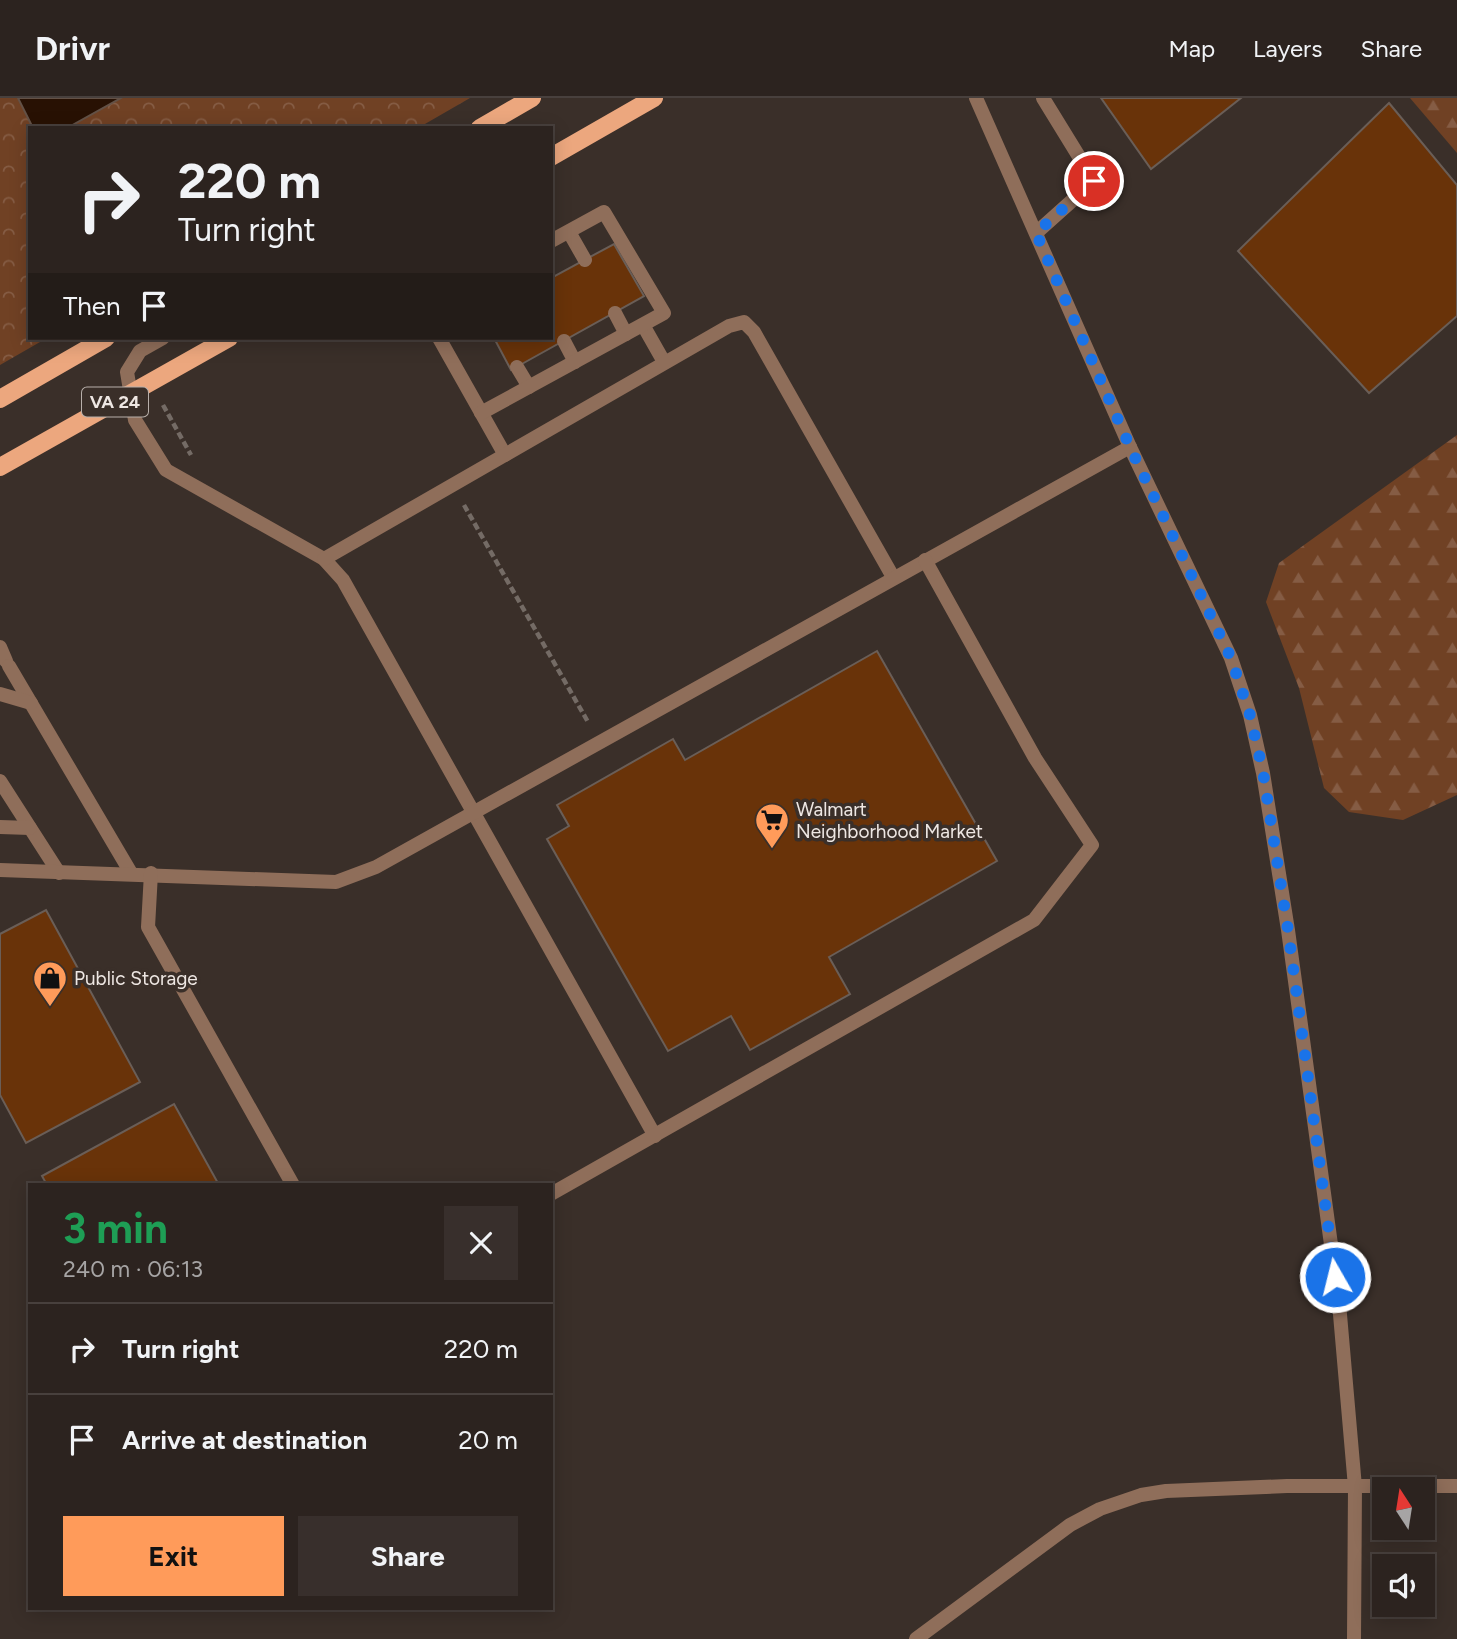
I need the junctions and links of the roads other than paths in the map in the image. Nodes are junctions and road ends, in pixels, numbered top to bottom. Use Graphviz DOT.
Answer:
graph roads {
  1 [pos="532,98"];
  2 [pos="654,98"];
  3 [pos="976,98"];
  4 [pos="1043,98"];
  5 [pos="483,126"];
  6 [pos="553,156"];
  7 [pos="569,232"];
  8 [pos="1036,233"];
  9 [pos="553,240"];
  10 [pos="585,260"];
  11 [pos="615,313"];
  12 [pos="643,325"];
  13 [pos="626,334"];
  14 [pos="103,340"];
  15 [pos="159,340"];
  16 [pos="225,340"];
  17 [pos="440,340"];
  18 [pos="564,341"];
  19 [pos="575,362"];
  20 [pos="664,362"];
  21 [pos="517,367"];
  22 [pos="529,387"];
  23 [pos="130,394"];
  24 [pos="0,399"];
  25 [pos="481,413"];
  26 [pos="1130,447"];
  27 [pos="505,455"];
  28 [pos="0,467"];
  29 [pos="324,559"];
  30 [pos="925,560"];
  31 [pos="893,577"];
  32 [pos="0,647"];
  33 [pos="0,694"];
  34 [pos="31,703"];
  35 [pos="0,781"];
  36 [pos="473,810"];
  37 [pos="0,827"];
  38 [pos="30,828"];
  39 [pos="0,870"];
  40 [pos="59,873"];
  41 [pos="131,873"];
  42 [pos="151,873"];
  43 [pos="655,1136"];
  44 [pos="292,1183"];
  45 [pos="553,1193"];
  46 [pos="1457,1486"];
  47 [pos="1356,1487"];
  48 [pos="916,1639"];
  49 [pos="1354,1639"];
  1 -- 5 [label="main road"];
  2 -- 6 [label="main road"];
  3 -- 8 [label="street"];
  4 -- 8 [label="street"];
  7 -- 9 [label="street"];
  7 -- 10 [label="street"];
  7 -- 12 [label="street"];
  8 -- 26 [label="street"];
  11 -- 13 [label="street"];
  12 -- 13 [label="street"];
  12 -- 20 [label="street"];
  13 -- 19 [label="street"];
  14 -- 24 [label="main road"];
  15 -- 23 [label="street"];
  16 -- 23 [label="main road, VA 24"];
  17 -- 25 [label="street"];
  18 -- 19 [label="street"];
  19 -- 22 [label="street"];
  20 -- 27 [label="street"];
  20 -- 31 [label="street"];
  21 -- 22 [label="street"];
  22 -- 25 [label="street"];
  23 -- 28 [label="main road, VA 24"];
  23 -- 29 [label="street"];
  25 -- 27 [label="street"];
  26 -- 30 [label="street"];
  26 -- 47 [label="street"];
  27 -- 29 [label="street"];
  29 -- 36 [label="street"];
  30 -- 31 [label="street"];
  30 -- 43 [label="street"];
  31 -- 36 [label="street"];
  32 -- 34 [label="street"];
  33 -- 34 [label="street"];
  34 -- 41 [label="street"];
  35 -- 38 [label="street"];
  36 -- 42 [label="street"];
  36 -- 43 [label="street"];
  37 -- 38 [label="street"];
  38 -- 40 [label="street"];
  39 -- 40 [label="street"];
  40 -- 41 [label="street"];
  41 -- 42 [label="street"];
  42 -- 44 [label="street"];
  43 -- 45 [label="street"];
  46 -- 47 [label="street"];
  47 -- 48 [label="street"];
  47 -- 49 [label="street"];
}
